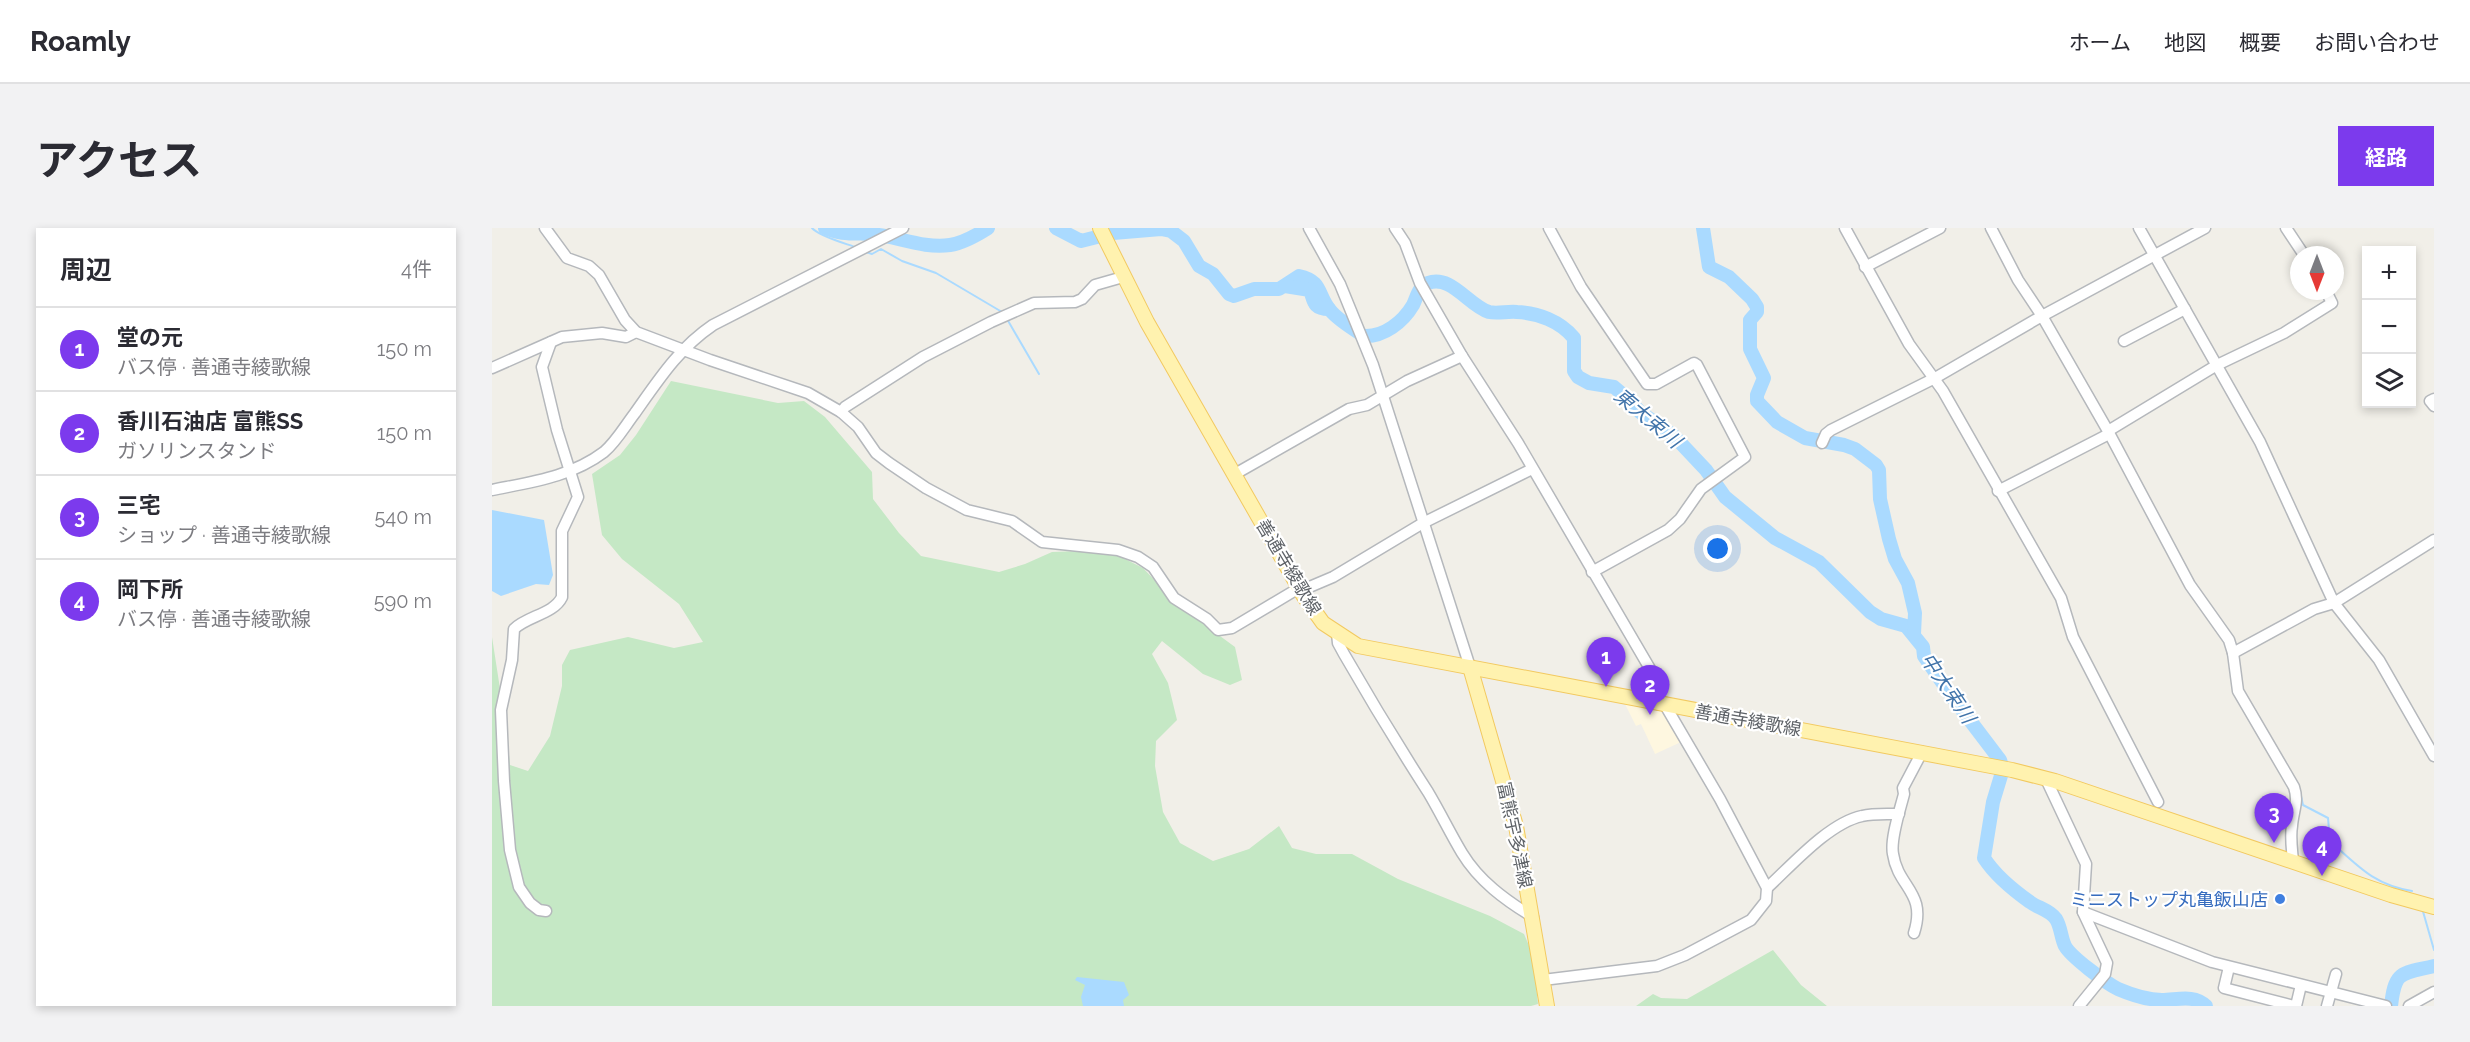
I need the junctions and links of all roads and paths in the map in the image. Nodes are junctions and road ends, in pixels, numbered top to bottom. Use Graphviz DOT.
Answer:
graph roads {
  1 [pos="546,228"];
  2 [pos="1100,228"];
  3 [pos="1309,228"];
  4 [pos="1395,228"];
  5 [pos="1549,228"];
  6 [pos="1845,228"];
  7 [pos="1940,228"];
  8 [pos="1991,228"];
  9 [pos="2139,228"];
  10 [pos="2205,228"];
  11 [pos="2286,228"];
  12 [pos="900,230"];
  13 [pos="2298,246"];
  14 [pos="2155,255"];
  15 [pos="1865,267"];
  16 [pos="1123,277"];
  17 [pos="2330,300"];
  18 [pos="2185,309"];
  19 [pos="2040,318"];
  20 [pos="636,332"];
  21 [pos="2124,341"];
  22 [pos="551,342"];
  23 [pos="682,348"];
  24 [pos="1462,356"];
  25 [pos="2217,365"];
  26 [pos="492,368"];
  27 [pos="1935,378"];
  28 [pos="1383,396"];
  29 [pos="2434,399"];
  30 [pos="2434,406"];
  31 [pos="842,412"];
  32 [pos="2107,434"];
  33 [pos="1822,441"];
  34 [pos="1532,469"];
  35 [pos="572,471"];
  36 [pos="1235,474"];
  37 [pos="492,490"];
  38 [pos="1998,490"];
  39 [pos="1423,523"];
  40 [pos="2434,540"];
  41 [pos="1592,572"];
  42 [pos="1300,590"];
  43 [pos="2334,603"];
  44 [pos="1337,633"];
  45 [pos="2235,652"];
  46 [pos="1470,667"];
  47 [pos="1662,704"];
  48 [pos="1922,752"];
  49 [pos="2434,756"];
  50 [pos="2046,779"];
  51 [pos="2158,802"];
  52 [pos="1899,814"];
  53 [pos="2293,861"];
  54 [pos="1767,888"];
  55 [pos="2434,907"];
  56 [pos="546,911"];
  57 [pos="2083,912"];
  58 [pos="1533,917"];
  59 [pos="1914,933"];
  60 [pos="2229,967"];
  61 [pos="2336,974"];
  62 [pos="1543,980"];
  63 [pos="2301,985"];
  64 [pos="2331,992"];
  65 [pos="2434,992"];
  66 [pos="2367,1004"];
  67 [pos="1547,1006"];
  68 [pos="2079,1006"];
  69 [pos="2295,1006"];
  70 [pos="2327,1006"];
  71 [pos="2384,1006"];
  72 [pos="2409,1006"];
  1 -- 20 [label="street"];
  2 -- 16 [label="main road, 善通寺綾歌線"];
  3 -- 28 [label="street"];
  4 -- 24 [label="street"];
  5 -- 41 [label="street"];
  6 -- 15 [label="street"];
  7 -- 15 [label="street"];
  8 -- 19 [label="street"];
  9 -- 14 [label="street"];
  10 -- 14 [label="street"];
  11 -- 13 [label="street"];
  12 -- 23 [label="street"];
  14 -- 18 [label="street"];
  14 -- 19 [label="street"];
  15 -- 27 [label="street"];
  16 -- 31 [label="street"];
  16 -- 36 [label="main road, 善通寺綾歌線"];
  17 -- 25 [label="street"];
  18 -- 21 [label="street"];
  18 -- 25 [label="street"];
  19 -- 27 [label="street"];
  19 -- 32 [label="street"];
  20 -- 22 [label="street"];
  20 -- 23 [label="street"];
  22 -- 26 [label="street"];
  22 -- 35 [label="street"];
  23 -- 31 [label="street"];
  23 -- 35 [label="street"];
  24 -- 28 [label="street"];
  24 -- 34 [label="street"];
  25 -- 32 [label="street"];
  25 -- 43 [label="street"];
  27 -- 33 [label="street"];
  27 -- 38 [label="street"];
  28 -- 36 [label="street"];
  28 -- 39 [label="street"];
  29 -- 30 [label="street"];
  31 -- 42 [label="street"];
  32 -- 38 [label="street"];
  32 -- 45 [label="street"];
  34 -- 39 [label="street"];
  34 -- 41 [label="street"];
  35 -- 37 [label="street"];
  35 -- 56 [label="street"];
  36 -- 42 [label="main road, 善通寺綾歌線"];
  38 -- 51 [label="street"];
  39 -- 42 [label="street"];
  39 -- 46 [label="street"];
  40 -- 43 [label="street"];
  41 -- 47 [label="street"];
  42 -- 44 [label="main road, 善通寺綾歌線"];
  43 -- 45 [label="street"];
  43 -- 49 [label="street"];
  44 -- 46 [label="main road, 善通寺綾歌線"];
  44 -- 58 [label="street"];
  45 -- 53 [label="street"];
  46 -- 47 [label="main road, 善通寺綾歌線"];
  46 -- 58 [label="main road, 富熊宇多津線"];
  47 -- 48 [label="main road, 善通寺綾歌線"];
  47 -- 54 [label="street"];
  48 -- 50 [label="main road, 善通寺綾歌線"];
  48 -- 52 [label="street"];
  50 -- 53 [label="main road, 善通寺綾歌線"];
  50 -- 57 [label="street"];
  52 -- 54 [label="street"];
  52 -- 59 [label="street"];
  53 -- 55 [label="main road, 善通寺綾歌線"];
  54 -- 62 [label="street"];
  57 -- 60 [label="street"];
  57 -- 68 [label="street"];
  58 -- 62 [label="main road, 富熊宇多津線"];
  60 -- 63 [label="street"];
  60 -- 69 [label="street"];
  61 -- 64 [label="street"];
  62 -- 67 [label="main road, 富熊宇多津線"];
  63 -- 64 [label="street"];
  63 -- 69 [label="street"];
  64 -- 66 [label="street"];
  64 -- 70 [label="street"];
  65 -- 72 [label="street"];
  66 -- 71 [label="street"];
}
